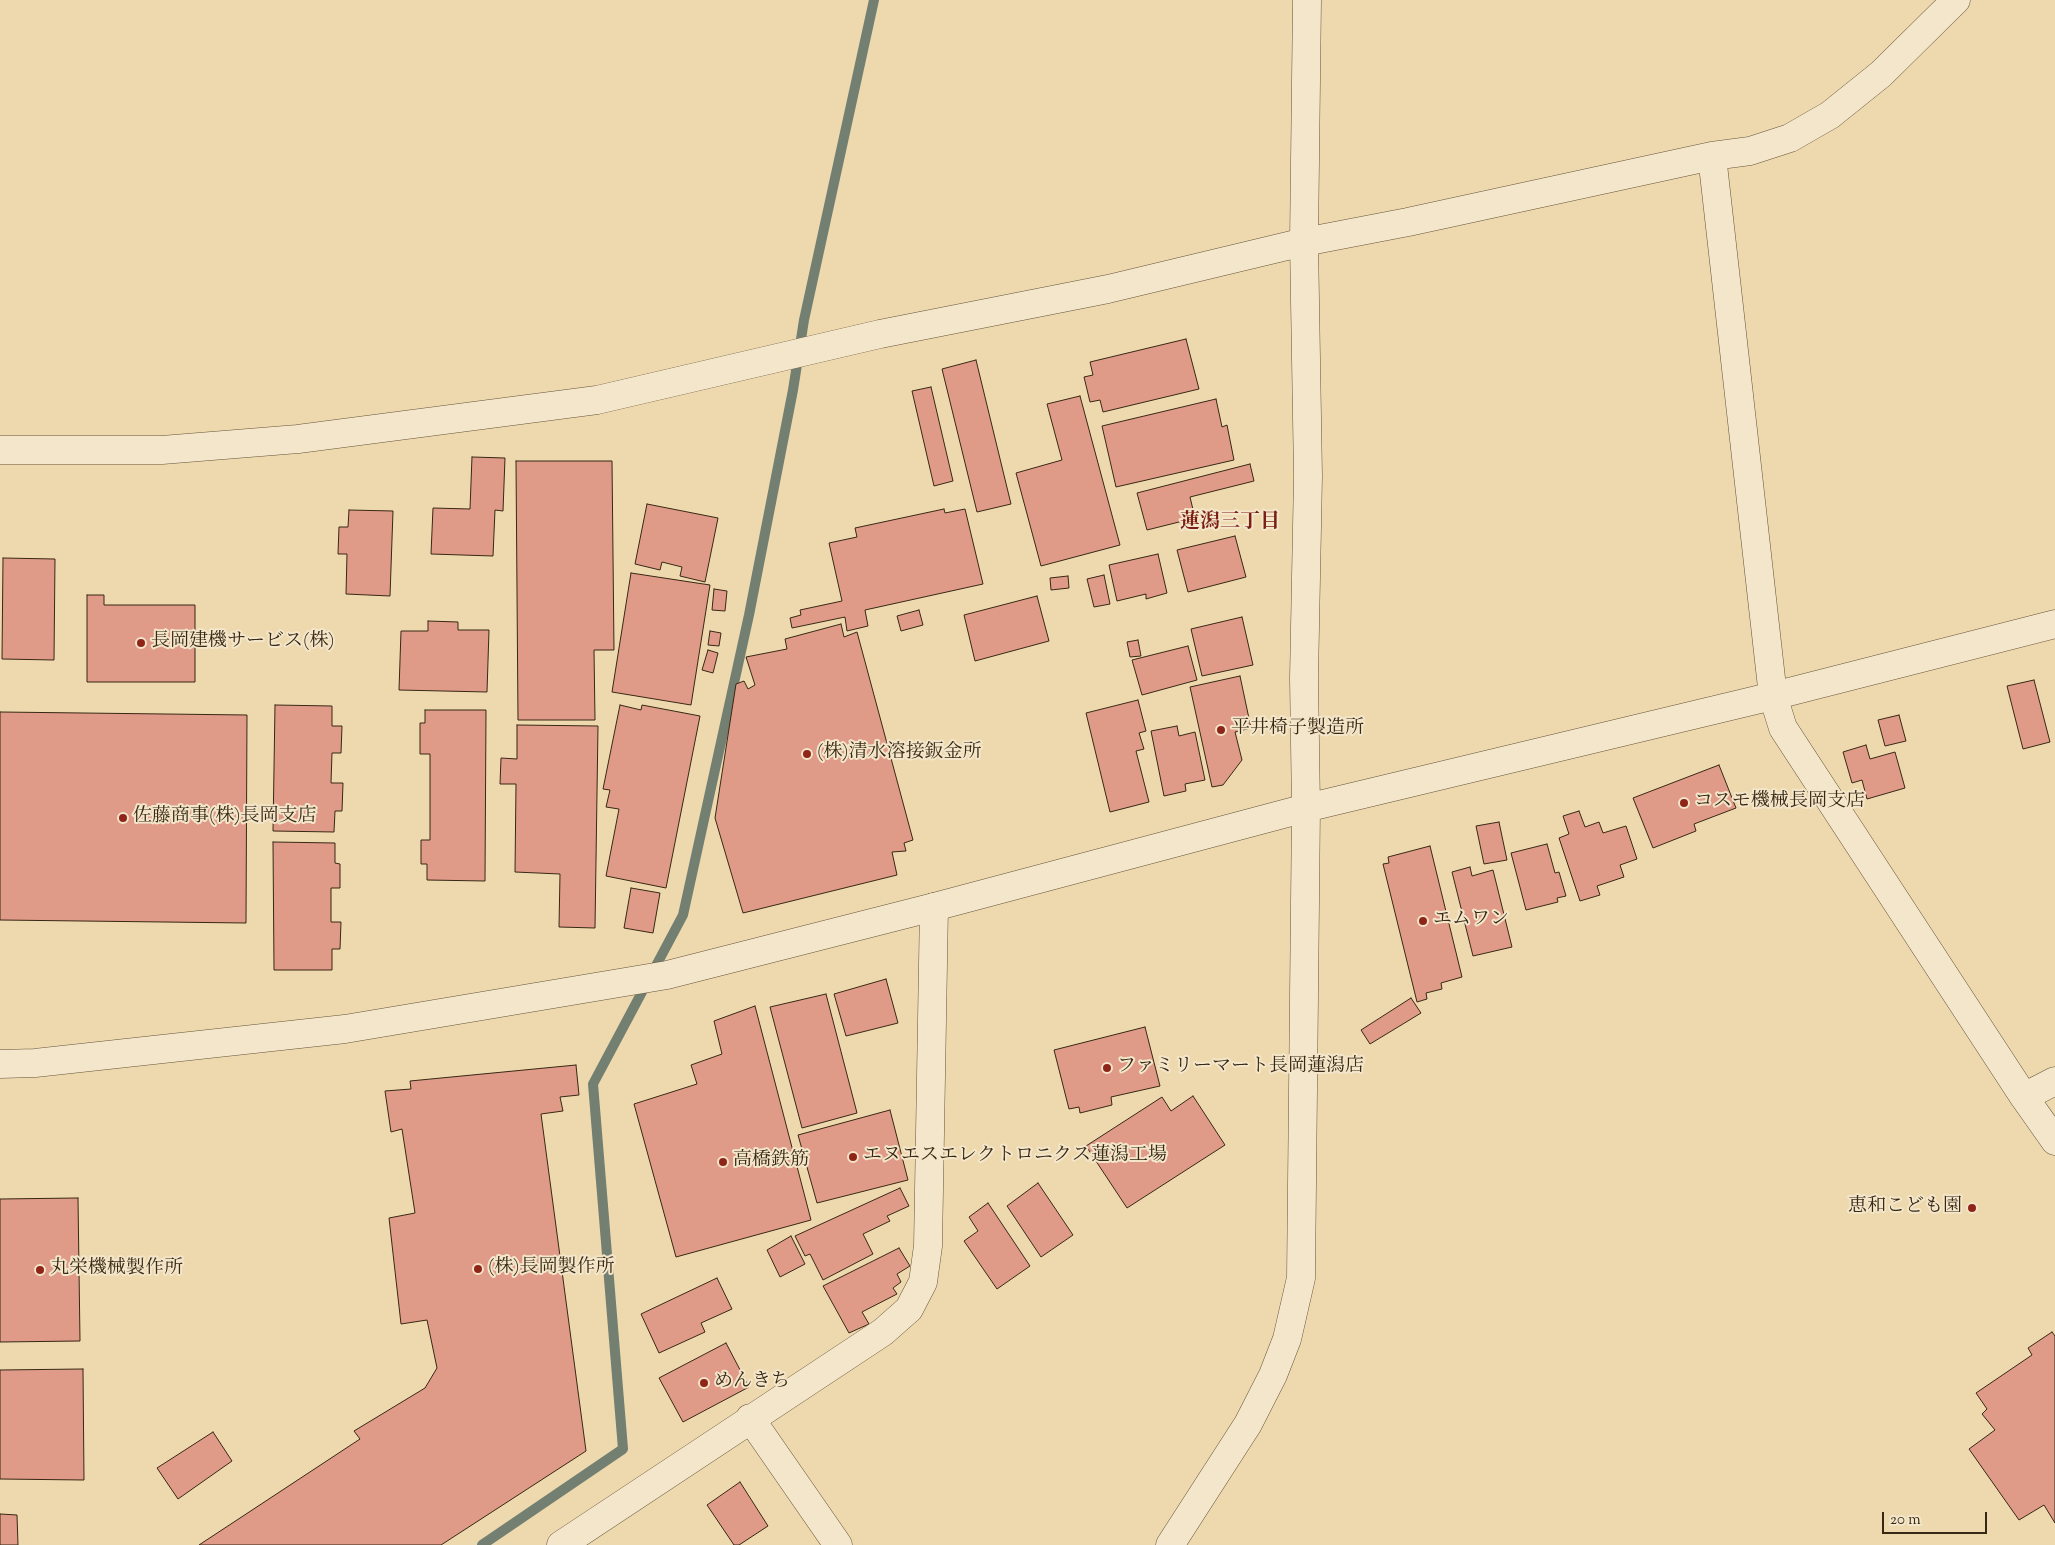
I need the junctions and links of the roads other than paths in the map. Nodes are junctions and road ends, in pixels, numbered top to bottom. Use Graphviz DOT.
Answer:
graph roads {
  1 [pos="1307,0"];
  2 [pos="1956,0"];
  3 [pos="1712,156"];
  4 [pos="1304,242"];
  5 [pos="0,450"];
  6 [pos="2055,624"];
  7 [pos="1773,696"];
  8 [pos="1306,808"];
  9 [pos="934,907"];
  10 [pos="0,1064"];
  11 [pos="2055,1081"];
  12 [pos="2024,1097"];
  13 [pos="2055,1141"];
  14 [pos="750,1418"];
  15 [pos="561,1545"];
  16 [pos="838,1545"];
  17 [pos="1170,1545"];
  1 -- 4 [label="street"];
  2 -- 3 [label="street"];
  3 -- 4 [label="street"];
  3 -- 7 [label="street"];
  4 -- 5 [label="street"];
  4 -- 8 [label="street"];
  6 -- 7 [label="street"];
  7 -- 8 [label="street"];
  7 -- 12 [label="street"];
  8 -- 9 [label="street"];
  8 -- 17 [label="street"];
  9 -- 10 [label="street"];
  9 -- 14 [label="street"];
  11 -- 12 [label="street"];
  12 -- 13 [label="street"];
  14 -- 15 [label="street"];
  14 -- 16 [label="street"];
}
